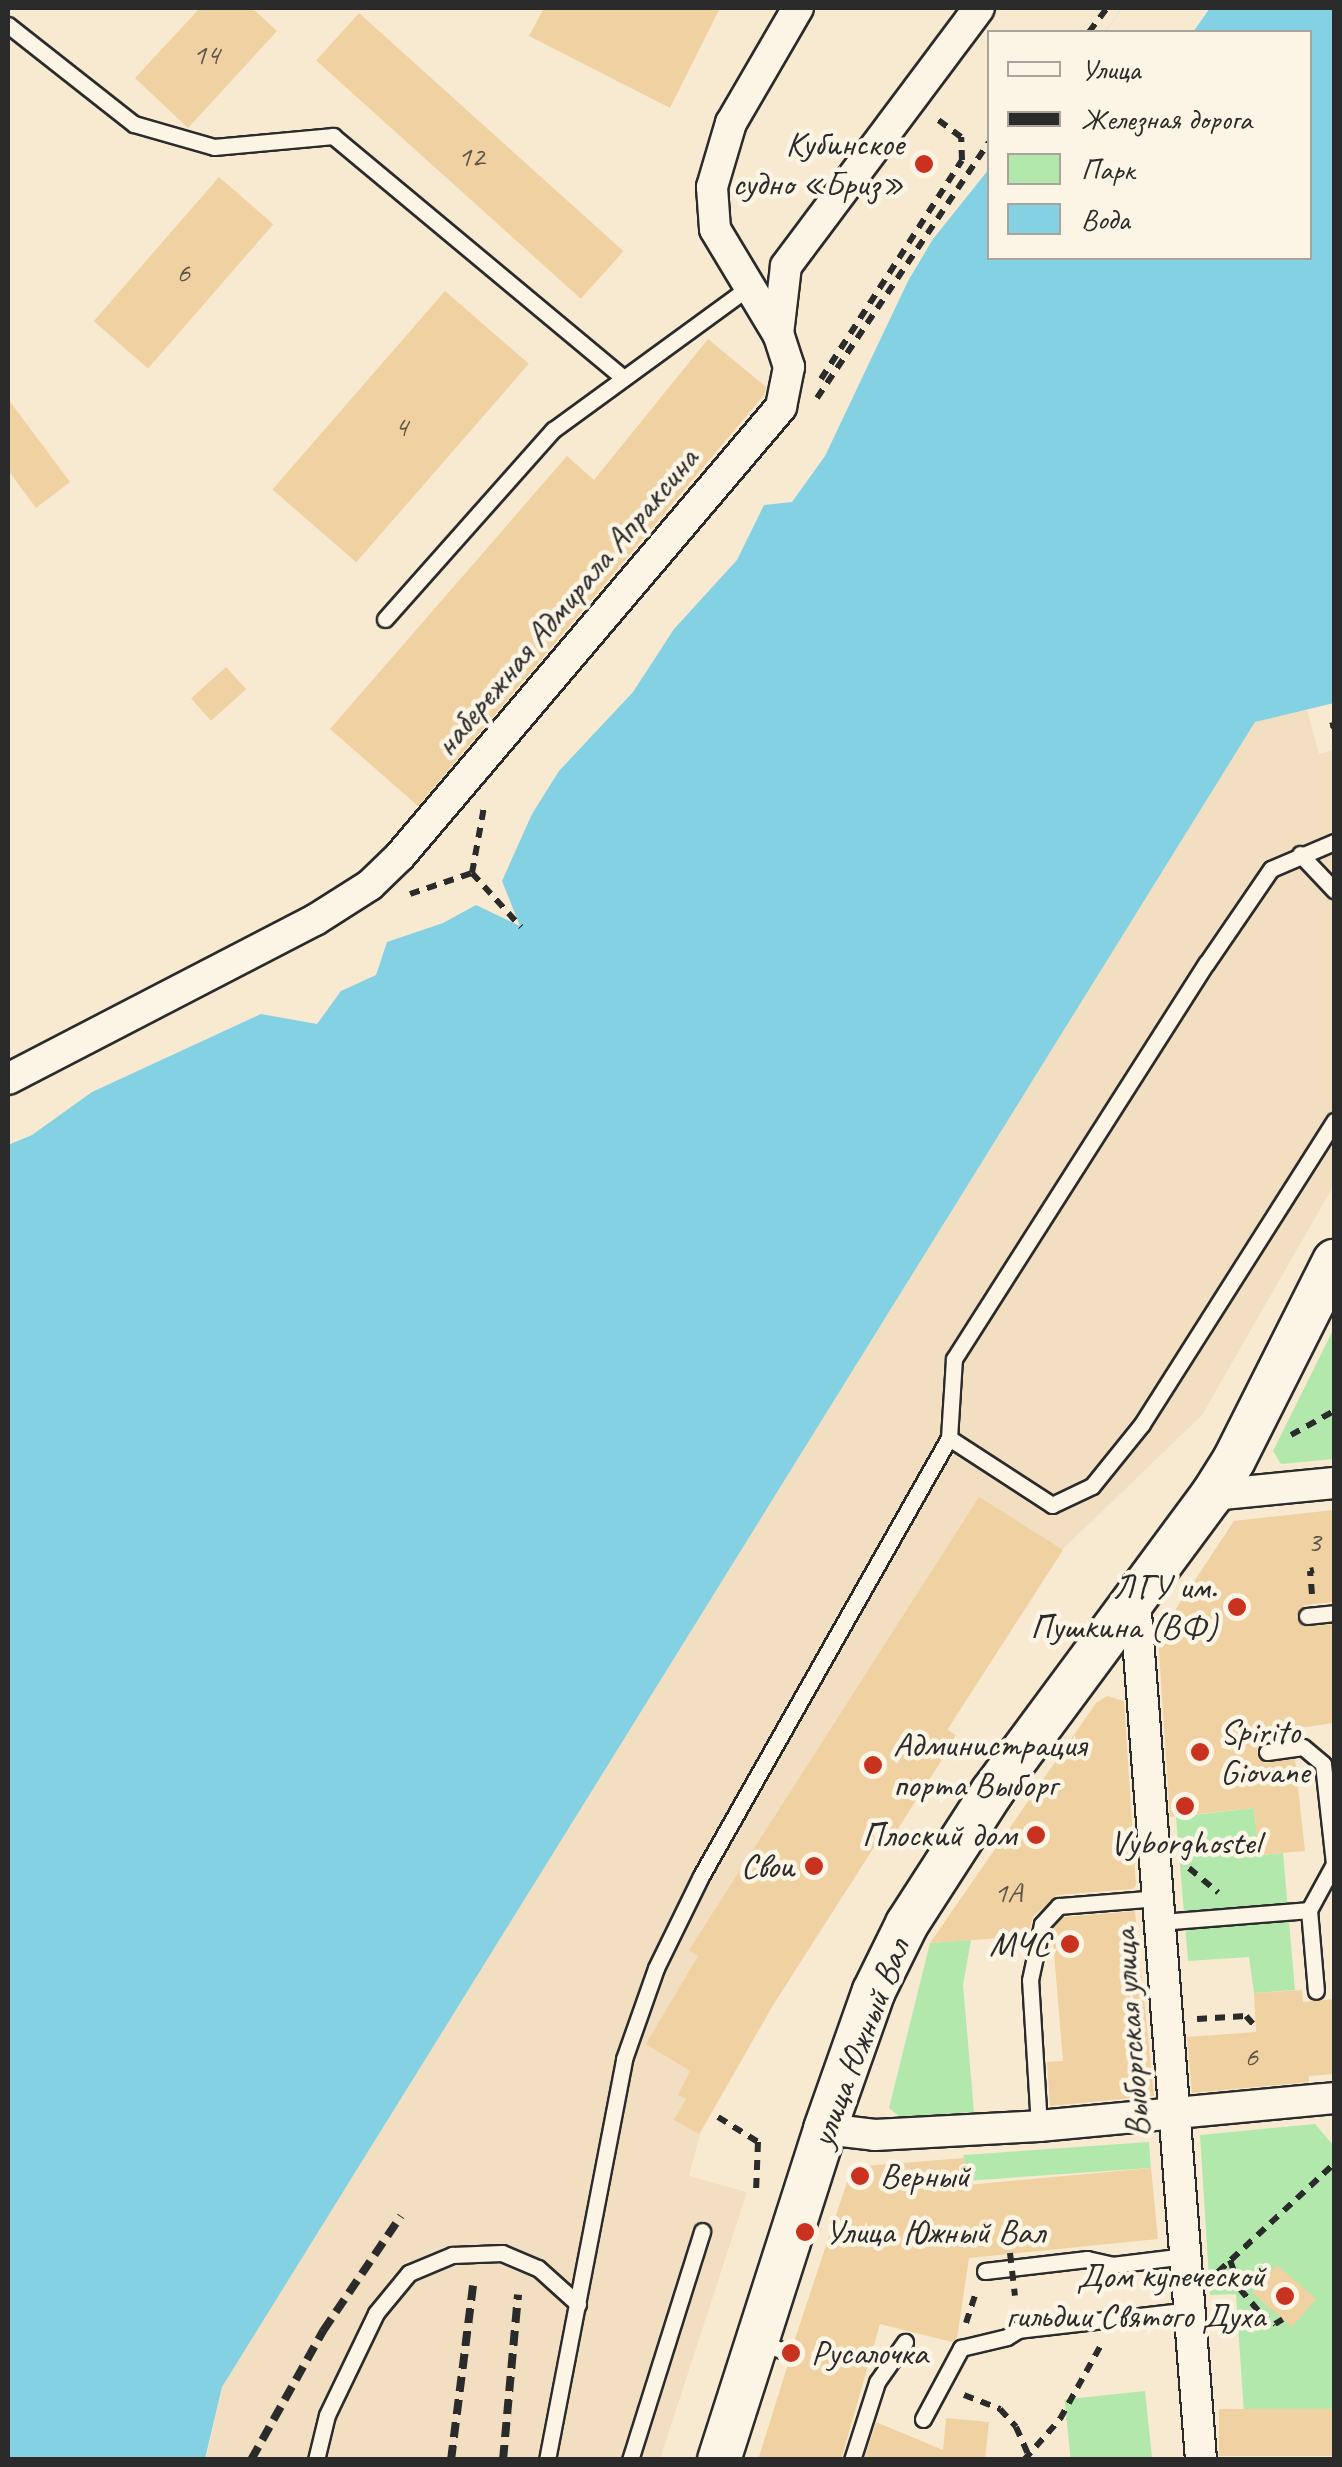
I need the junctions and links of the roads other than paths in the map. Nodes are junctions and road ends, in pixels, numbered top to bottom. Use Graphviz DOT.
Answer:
graph roads {
  1 [pos="798,8"];
  2 [pos="979,8"];
  3 [pos="8,25"];
  4 [pos="748,288"];
  5 [pos="778,334"];
  6 [pos="623,378"];
  7 [pos="385,619"];
  8 [pos="1334,842"];
  9 [pos="1300,854"];
  10 [pos="1334,890"];
  11 [pos="8,1079"];
  12 [pos="1334,1121"];
  13 [pos="1334,1260"];
  14 [pos="949,1438"];
  15 [pos="1334,1483"];
  16 [pos="1212,1495"];
  17 [pos="1134,1600"];
  18 [pos="1334,1613"];
  19 [pos="1307,1616"];
  20 [pos="1267,1752"];
  21 [pos="1159,1910"];
  22 [pos="1309,1910"];
  23 [pos="1316,1990"];
  24 [pos="1334,2098"];
  25 [pos="1175,2114"];
  26 [pos="1039,2126"];
  27 [pos="824,2129"];
  28 [pos="702,2231"];
  29 [pos="1185,2256"];
  30 [pos="985,2271"];
  31 [pos="578,2304"];
  32 [pos="1190,2310"];
  33 [pos="905,2342"];
  34 [pos="923,2419"];
  35 [pos="316,2460"];
  36 [pos="548,2460"];
  37 [pos="630,2460"];
  38 [pos="719,2460"];
  39 [pos="852,2460"];
  40 [pos="1201,2460"];
  1 -- 4 [label="street"];
  2 -- 5 [label="street, набережная Адмирала Апраксина"];
  3 -- 6 [label="lane"];
  4 -- 5 [label="street"];
  4 -- 6 [label="lane"];
  5 -- 11 [label="street, набережная Адмирала Апраксина"];
  6 -- 7 [label="lane"];
  8 -- 9 [label="lane"];
  9 -- 10 [label="lane"];
  9 -- 14 [label="lane"];
  12 -- 14 [label="lane"];
  13 -- 16 [label="street, улица Южный Вал"];
  14 -- 31 [label="lane"];
  15 -- 16 [label="street"];
  16 -- 17 [label="street, улица Южный Вал"];
  17 -- 21 [label="street, Выборгская улица"];
  17 -- 27 [label="street, улица Южный Вал"];
  18 -- 19 [label="lane"];
  20 -- 22 [label="lane"];
  21 -- 22 [label="lane"];
  21 -- 25 [label="street, Выборгская улица"];
  21 -- 26 [label="lane"];
  22 -- 23 [label="lane"];
  24 -- 25 [label="street"];
  25 -- 26 [label="street"];
  25 -- 29 [label="street, Выборгская улица"];
  26 -- 27 [label="street"];
  27 -- 38 [label="street, улица Южный Вал"];
  28 -- 37 [label="lane"];
  29 -- 30 [label="lane"];
  29 -- 32 [label="street, Выборгская улица"];
  31 -- 35 [label="lane"];
  31 -- 36 [label="lane"];
  32 -- 34 [label="lane"];
  32 -- 40 [label="street, Выборгская улица"];
  33 -- 39 [label="lane"];
}
